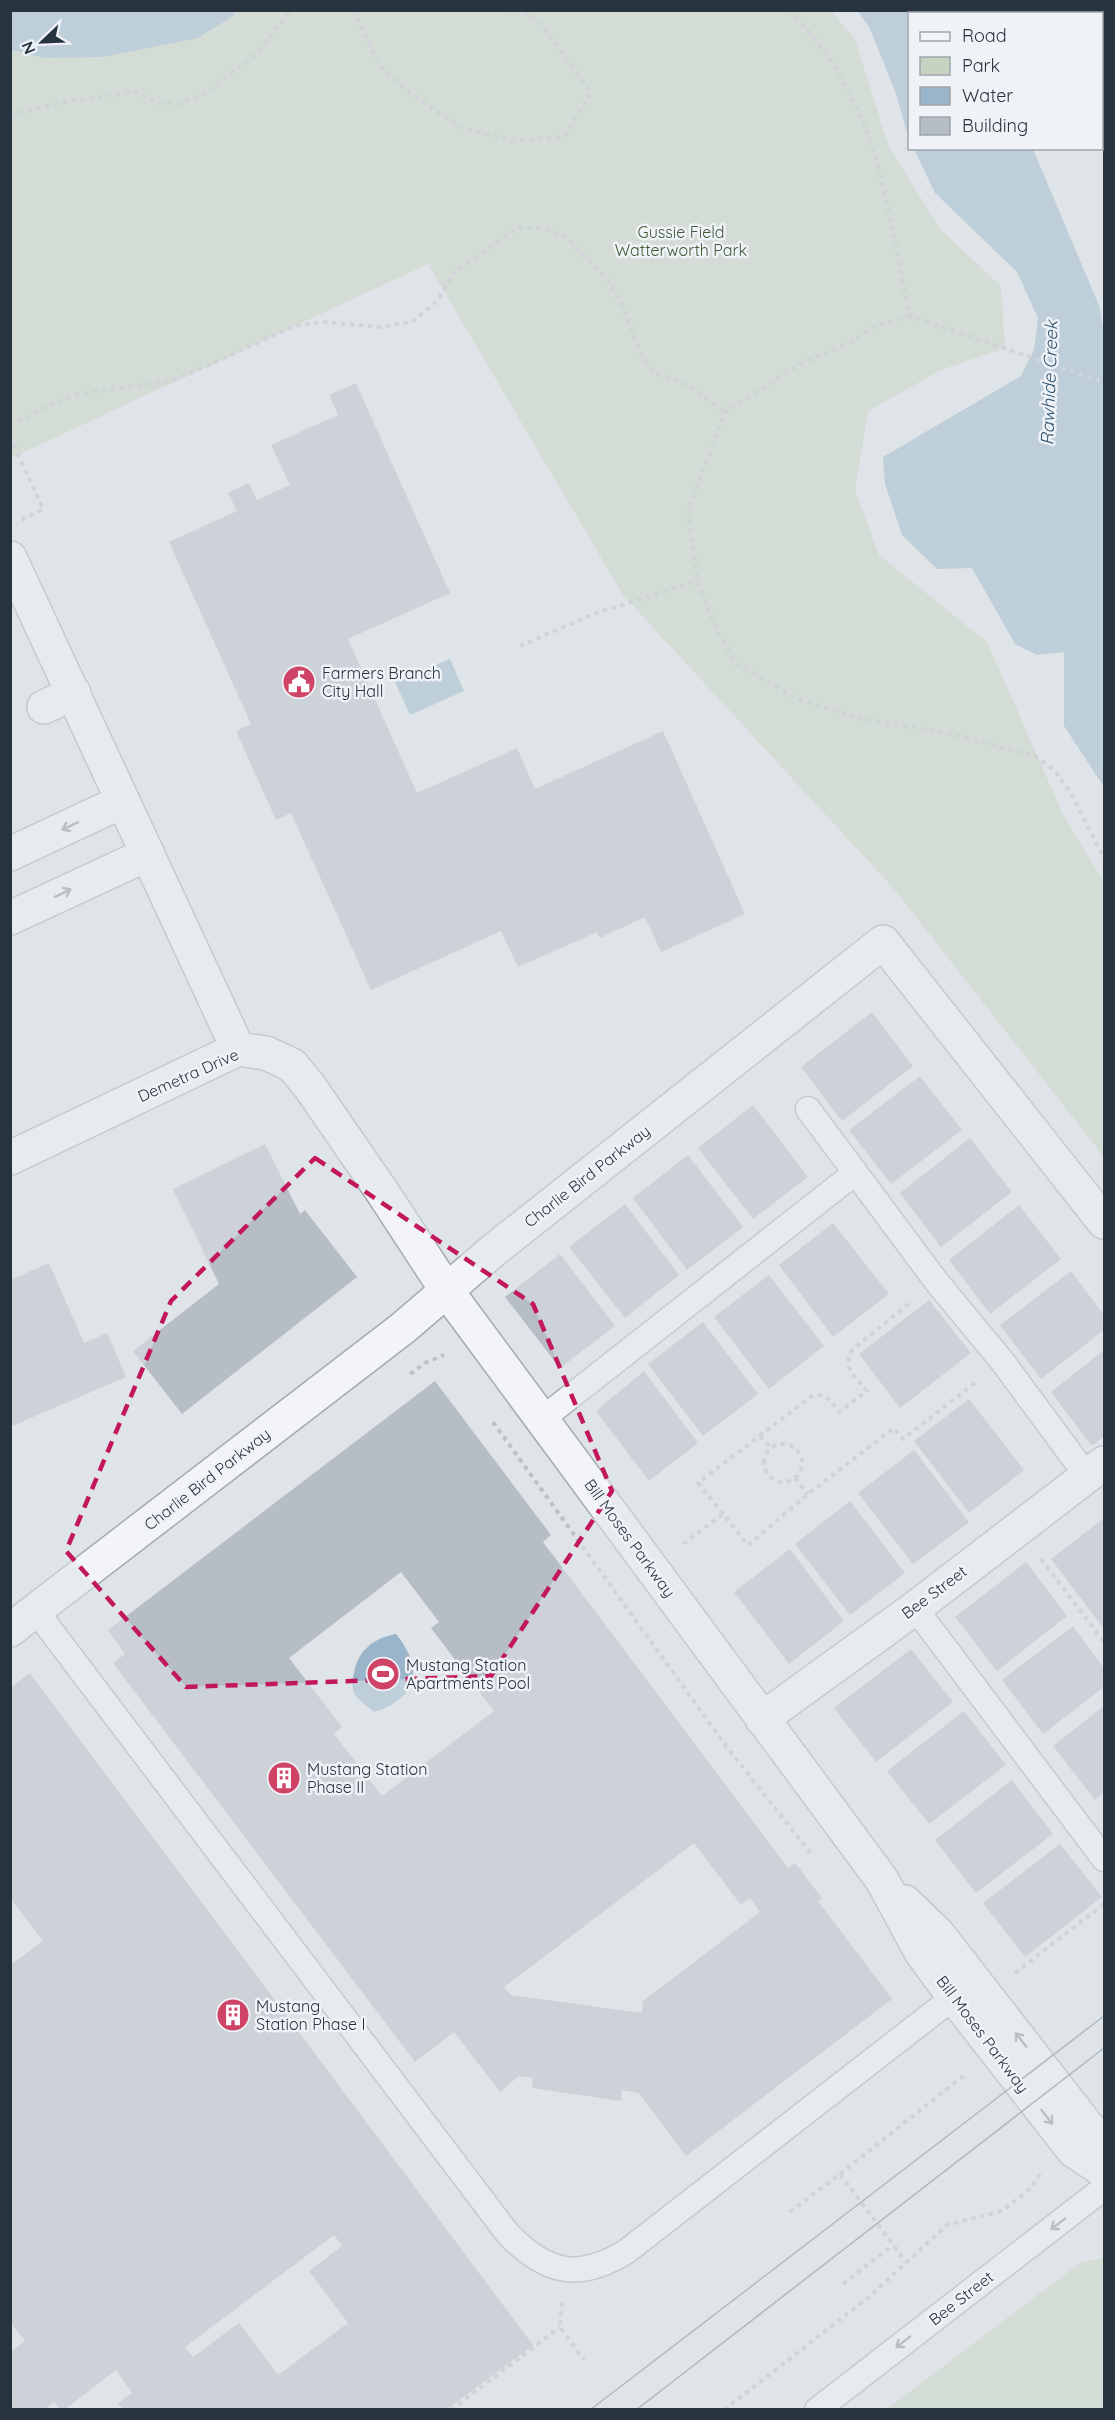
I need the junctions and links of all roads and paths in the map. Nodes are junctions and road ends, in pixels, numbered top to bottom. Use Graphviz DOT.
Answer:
graph roads {
  1 [pos="291,10"];
  2 [pos="353,10"];
  3 [pos="491,10"];
  4 [pos="789,10"];
  5 [pos="10,115"];
  6 [pos="910,316"];
  7 [pos="1104,382"];
  8 [pos="725,412"];
  9 [pos="10,426"];
  10 [pos="10,437"];
  11 [pos="10,525"];
  12 [pos="10,558"];
  13 [pos="698,581"];
  14 [pos="520,646"];
  15 [pos="74,693"];
  16 [pos="44,707"];
  17 [pos="123,801"];
  18 [pos="10,854"];
  19 [pos="148,854"];
  20 [pos="1104,860"];
  21 [pos="10,918"];
  22 [pos="238,1049"];
  23 [pos="808,1109"];
  24 [pos="10,1158"];
  25 [pos="855,1173"];
  26 [pos="382,1192"];
  27 [pos="1104,1221"];
  28 [pos="936,1281"];
  29 [pos="447,1291"];
  30 [pos="1002,1361"];
  31 [pos="450,1363"];
  32 [pos="406,1377"];
  33 [pos="542,1419"];
  34 [pos="492,1420"];
  35 [pos="760,1437"];
  36 [pos="771,1448"];
  37 [pos="1096,1470"];
  38 [pos="795,1478"];
  39 [pos="808,1494"];
  40 [pos="723,1514"];
  41 [pos="1017,1528"];
  42 [pos="683,1544"];
  43 [pos="915,1608"];
  44 [pos="23,1620"];
  45 [pos="1104,1642"];
  46 [pos="762,1719"];
  47 [pos="1104,1858"];
  48 [pos="820,1864"];
  49 [pos="882,1880"];
  50 [pos="1104,1904"];
  51 [pos="1011,1977"];
  52 [pos="954,1997"];
  53 [pos="973,2068"];
  54 [pos="1104,2155"];
  55 [pos="1042,2169"];
  56 [pos="1104,2171"];
  57 [pos="840,2174"];
  58 [pos="1104,2188"];
  59 [pos="790,2212"];
  60 [pos="893,2245"];
  61 [pos="906,2262"];
  62 [pos="843,2284"];
  63 [pos="584,2360"];
  64 [pos="451,2409"];
  65 [pos="724,2409"];
  66 [pos="817,2409"];
  1 -- 5 [label="path"];
  2 -- 3 [label="path"];
  4 -- 6 [label="path"];
  6 -- 7 [label="path"];
  6 -- 8 [label="path"];
  8 -- 9 [label="path"];
  8 -- 13 [label="path"];
  10 -- 11 [label="path"];
  12 -- 15 [label="street"];
  13 -- 14 [label="path"];
  13 -- 20 [label="path"];
  15 -- 16 [label="street"];
  15 -- 17 [label="street"];
  17 -- 18 [label="street, one-way"];
  17 -- 19 [label="street"];
  21 -- 19 [label="street, one-way"];
  19 -- 22 [label="street"];
  22 -- 24 [label="street, Demetra Drive"];
  22 -- 26 [label="street, Demetra Drive"];
  23 -- 25 [label="lane"];
  25 -- 28 [label="lane"];
  25 -- 33 [label="lane"];
  26 -- 29 [label="street, Bill Moses Parkway"];
  27 -- 29 [label="street, Charlie Bird Parkway"];
  28 -- 30 [label="lane"];
  28 -- 35 [label="path"];
  29 -- 33 [label="street, Bill Moses Parkway"];
  29 -- 44 [label="street, Charlie Bird Parkway"];
  30 -- 37 [label="lane"];
  30 -- 39 [label="path"];
  31 -- 32 [label="path"];
  33 -- 46 [label="street, Bill Moses Parkway"];
  34 -- 48 [label="path"];
  35 -- 36 [label="path"];
  35 -- 40 [label="path"];
  36 -- 38 [label="path"];
  36 -- 38 [label="path"];
  37 -- 41 [label="street, Bee Street"];
  38 -- 39 [label="path"];
  39 -- 40 [label="path"];
  40 -- 42 [label="path"];
  41 -- 43 [label="street, Bee Street"];
  41 -- 45 [label="path"];
  43 -- 46 [label="street, Bee Street"];
  43 -- 47 [label="lane"];
  44 -- 52 [label="lane"];
  46 -- 49 [label="street, Bill Moses Parkway"];
  49 -- 52 [label="street, Bill Moses Parkway"];
  54 -- 49 [label="street, Bill Moses Parkway, one-way"];
  50 -- 51 [label="path"];
  52 -- 56 [label="street, Bill Moses Parkway, one-way"];
  53 -- 57 [label="path"];
  55 -- 61 [label="path"];
  57 -- 59 [label="path"];
  57 -- 60 [label="path"];
  58 -- 66 [label="lane, Bee Street, one-way"];
  60 -- 61 [label="path"];
  60 -- 62 [label="path"];
  61 -- 65 [label="path"];
  63 -- 64 [label="path"];
}
